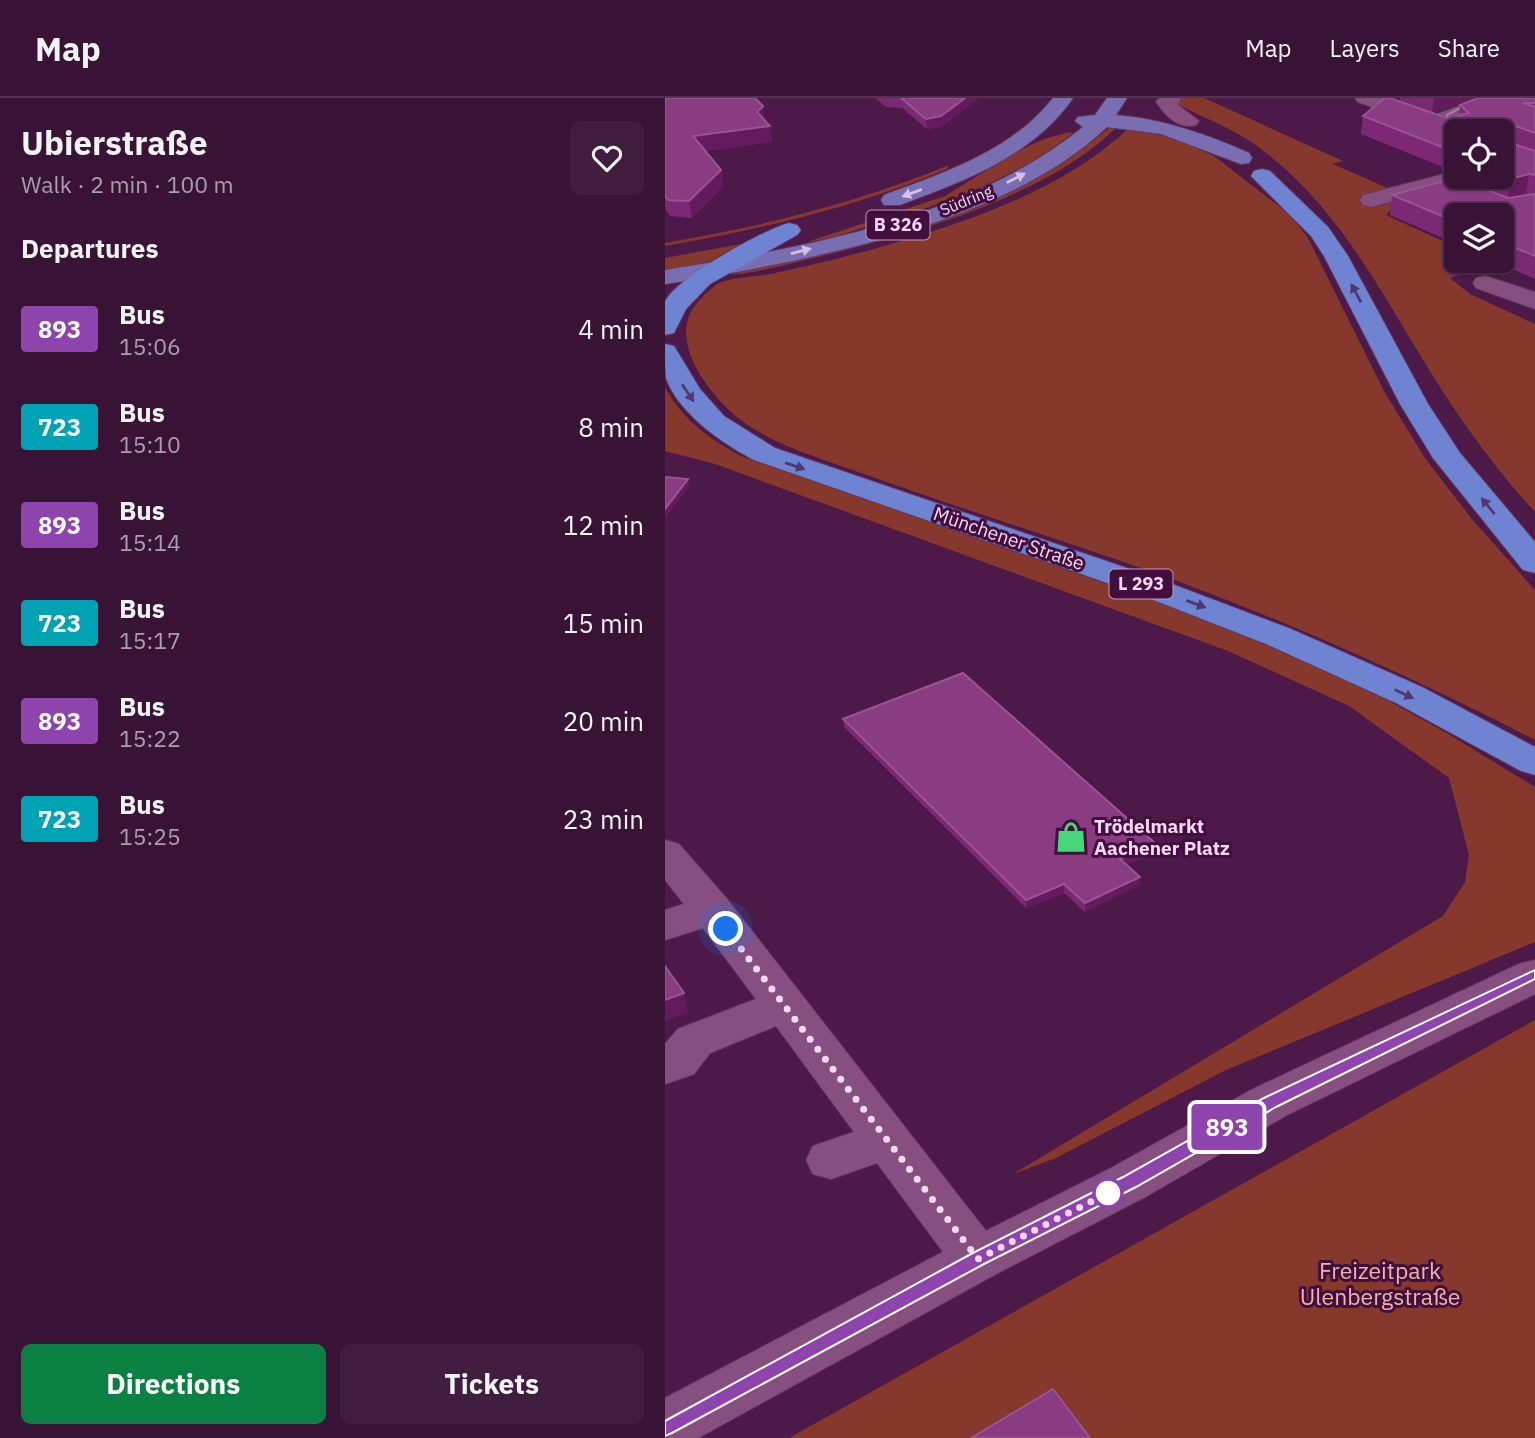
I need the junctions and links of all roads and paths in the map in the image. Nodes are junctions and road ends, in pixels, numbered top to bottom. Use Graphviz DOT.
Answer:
graph roads {
  1 [pos="1063,98"];
  2 [pos="1117,98"];
  3 [pos="1125,98"];
  4 [pos="1171,98"];
  5 [pos="1365,98"];
  6 [pos="1535,105"];
  7 [pos="1100,121"];
  8 [pos="1189,121"];
  9 [pos="1432,123"];
  10 [pos="1444,128"];
  11 [pos="1031,131"];
  12 [pos="1252,167"];
  13 [pos="1444,181"];
  14 [pos="1465,189"];
  15 [pos="1474,195"];
  16 [pos="1371,200"];
  17 [pos="876,205"];
  18 [pos="813,223"];
  19 [pos="789,230"];
  20 [pos="710,244"];
  21 [pos="711,270"];
  22 [pos="665,277"];
  23 [pos="1485,283"];
  24 [pos="1535,301"];
  25 [pos="665,327"];
  26 [pos="665,352"];
  27 [pos="1535,563"];
  28 [pos="1535,763"];
  29 [pos="665,853"];
  30 [pos="712,909"];
  31 [pos="665,926"];
  32 [pos="1535,975"];
  33 [pos="784,1005"];
  34 [pos="665,1067"];
  35 [pos="885,1140"];
  36 [pos="831,1160"];
  37 [pos="978,1259"];
  38 [pos="665,1427"];
  1 -- 11 [label="main road, Südring / B 326"];
  2 -- 7 [label="main road, Südring / B 326"];
  3 -- 8 [label="main road"];
  4 -- 8 [label="street"];
  5 -- 9 [label="street"];
  6 -- 9 [label="street"];
  7 -- 11 [label="main road"];
  7 -- 12 [label="main road"];
  21 -- 7 [label="main road, Südring / B 326, one-way"];
  8 -- 12 [label="main road"];
  9 -- 10 [label="street"];
  11 -- 17 [label="main road, Südring / B 326, one-way"];
  27 -- 12 [label="highway, one-way"];
  13 -- 16 [label="street"];
  14 -- 15 [label="street"];
  18 -- 19 [label="main road"];
  19 -- 20 [label="main road"];
  19 -- 21 [label="highway"];
  21 -- 22 [label="main road, Südring / B 326"];
  21 -- 25 [label="highway"];
  23 -- 24 [label="street"];
  26 -- 28 [label="highway, Münchener Straße / L 293, one-way"];
  29 -- 30 [label="street"];
  30 -- 31 [label="street"];
  30 -- 33 [label="street"];
  32 -- 37 [label="street"];
  33 -- 34 [label="street"];
  33 -- 35 [label="street"];
  35 -- 36 [label="street"];
  35 -- 37 [label="street"];
  37 -- 38 [label="street"];
}
